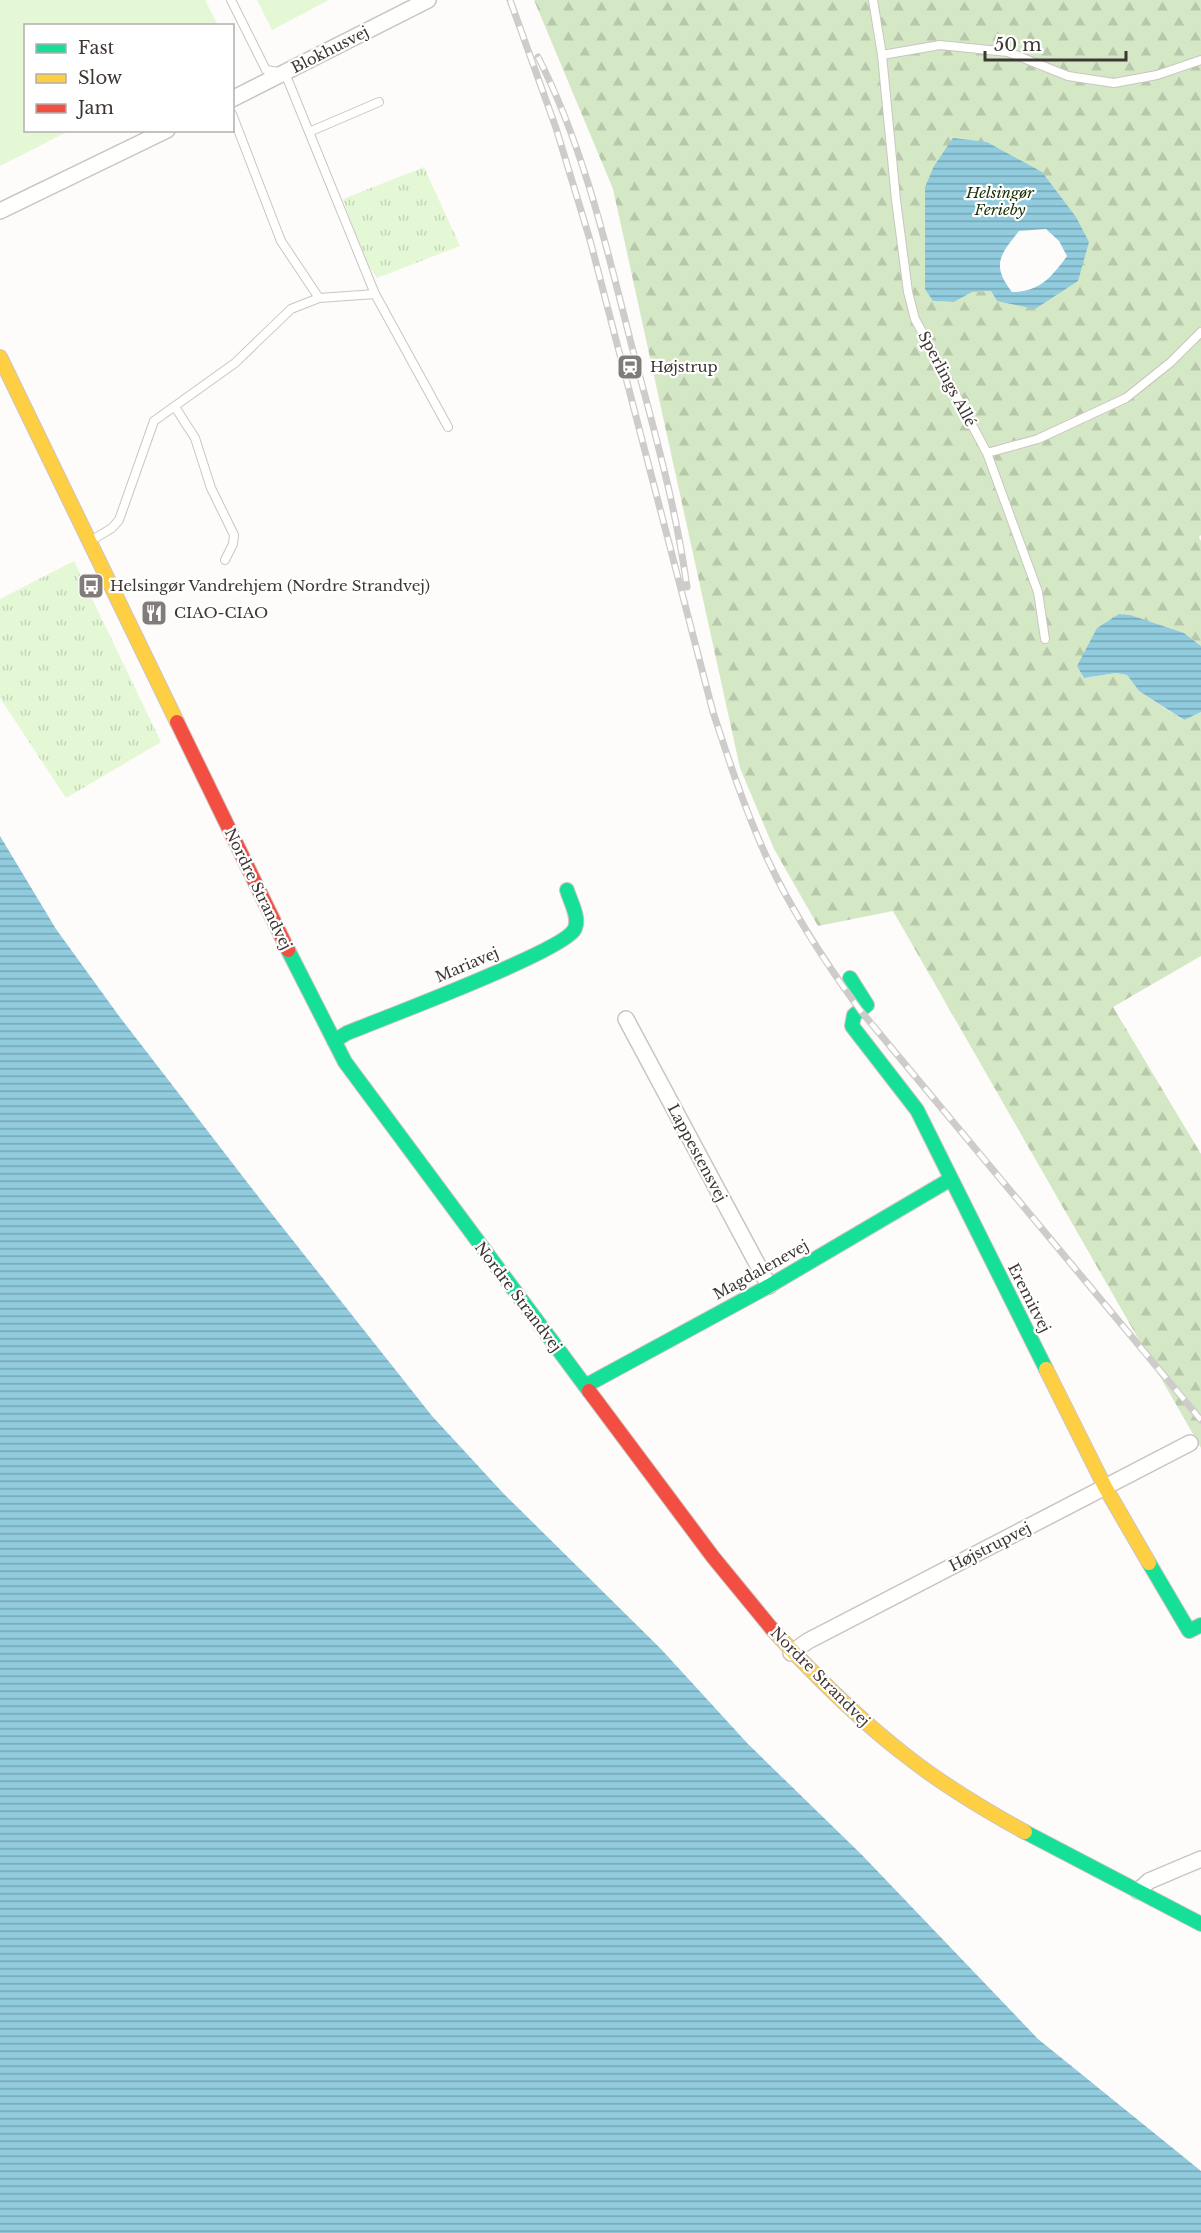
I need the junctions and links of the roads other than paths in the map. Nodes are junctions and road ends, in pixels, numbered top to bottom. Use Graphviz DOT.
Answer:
graph roads {
  1 [pos="231,0"];
  2 [pos="428,0"];
  3 [pos="873,0"];
  4 [pos="882,55"];
  5 [pos="1201,60"];
  6 [pos="285,73"];
  7 [pos="234,98"];
  8 [pos="379,102"];
  9 [pos="234,119"];
  10 [pos="163,132"];
  11 [pos="309,132"];
  12 [pos="0,211"];
  13 [pos="375,294"];
  14 [pos="319,298"];
  15 [pos="1201,332"];
  16 [pos="0,357"];
  17 [pos="174,407"];
  18 [pos="448,427"];
  19 [pos="987,453"];
  20 [pos="90,541"];
  21 [pos="225,560"];
  22 [pos="1045,639"];
  23 [pos="567,890"];
  24 [pos="850,978"];
  25 [pos="626,1019"];
  26 [pos="333,1041"];
  27 [pos="951,1179"];
  28 [pos="769,1286"];
  29 [pos="585,1386"];
  30 [pos="1190,1443"];
  31 [pos="1105,1487"];
  32 [pos="1201,1625"];
  33 [pos="791,1653"];
  34 [pos="1201,1858"];
  35 [pos="1138,1891"];
  36 [pos="1201,1924"];
  1 -- 6 [label="lane"];
  2 -- 6 [label="street, Blokhusvej"];
  3 -- 4 [label="lane, Sperlings Allé"];
  4 -- 5 [label="lane"];
  4 -- 19 [label="lane, Sperlings Allé"];
  6 -- 7 [label="street, Blokhusvej"];
  6 -- 11 [label="lane"];
  8 -- 11 [label="lane"];
  9 -- 14 [label="lane"];
  10 -- 12 [label="street"];
  11 -- 13 [label="lane"];
  13 -- 14 [label="lane"];
  13 -- 18 [label="lane"];
  14 -- 17 [label="lane"];
  15 -- 19 [label="lane"];
  16 -- 20 [label="main road, Nordre Strandvej"];
  17 -- 20 [label="lane"];
  17 -- 21 [label="lane"];
  19 -- 22 [label="lane, Sperlings Allé"];
  20 -- 26 [label="main road, Nordre Strandvej"];
  23 -- 26 [label="main road, Mariavej"];
  24 -- 27 [label="main road, Eremitvej"];
  25 -- 28 [label="street, Lappestensvej"];
  26 -- 29 [label="main road, Nordre Strandvej"];
  27 -- 28 [label="main road, Magdalenevej"];
  27 -- 31 [label="main road, Eremitvej"];
  28 -- 29 [label="main road, Magdalenevej"];
  29 -- 33 [label="main road, Nordre Strandvej"];
  30 -- 31 [label="street, Højstrupvej"];
  31 -- 32 [label="main road, Eremitvej"];
  31 -- 33 [label="street, Højstrupvej"];
  33 -- 35 [label="main road, Nordre Strandvej"];
  34 -- 35 [label="street"];
  35 -- 36 [label="main road, Nordre Strandvej"];
}
